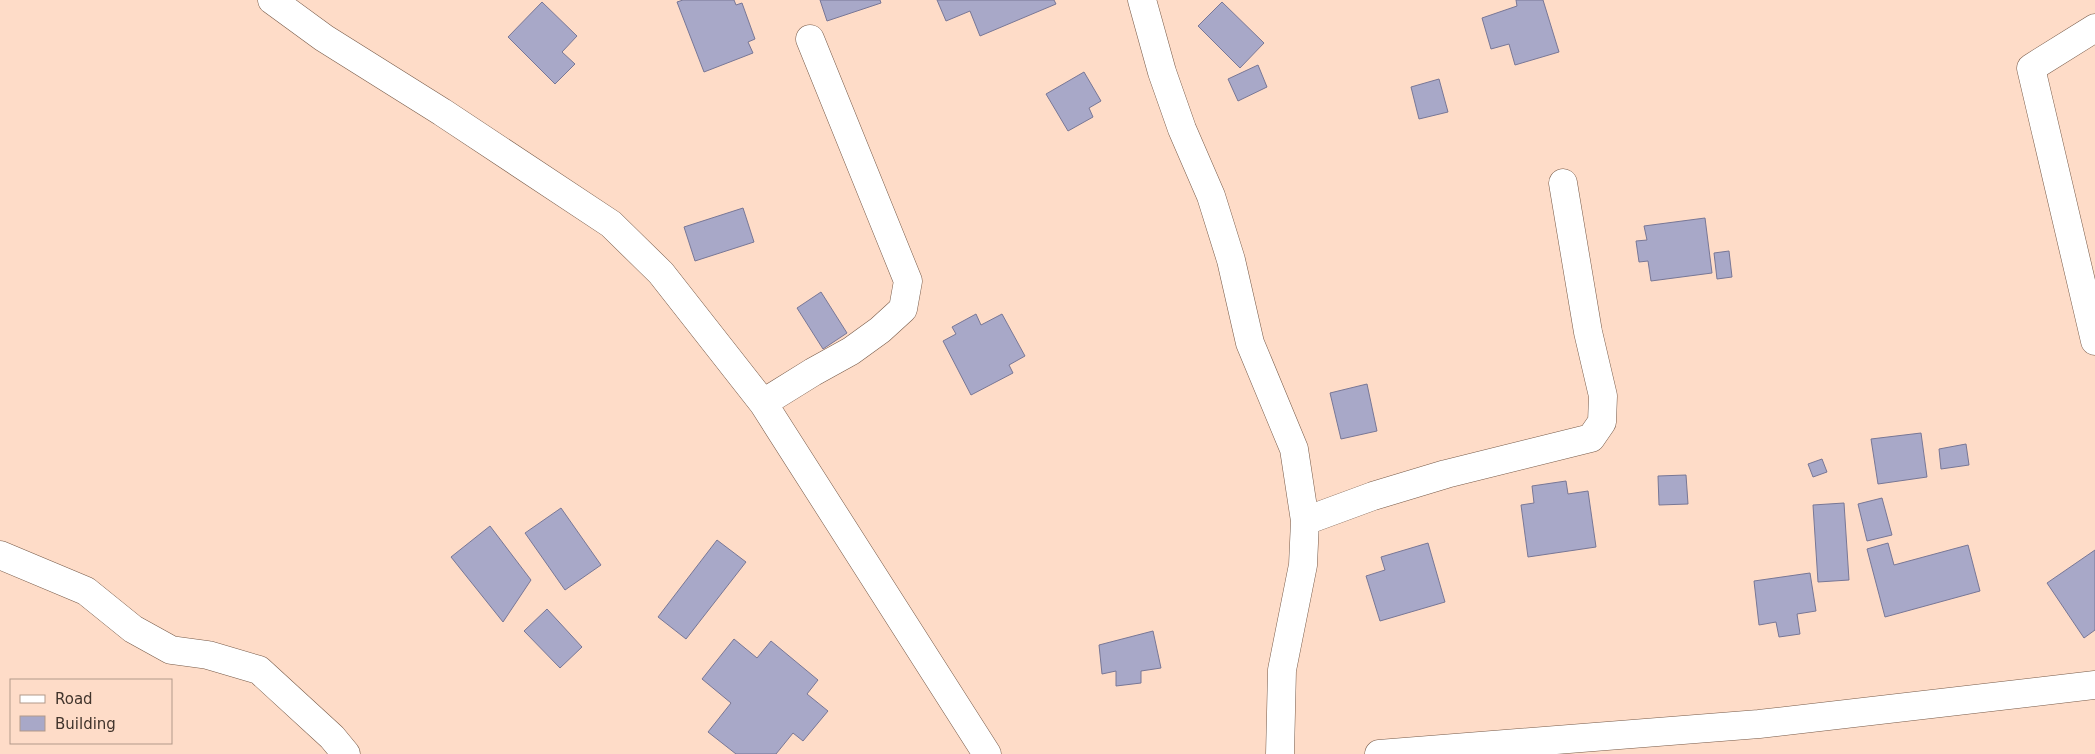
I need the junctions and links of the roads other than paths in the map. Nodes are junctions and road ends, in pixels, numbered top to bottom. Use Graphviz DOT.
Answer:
graph roads {
  1 [pos="272,0"];
  2 [pos="1142,0"];
  3 [pos="2095,28"];
  4 [pos="810,39"];
  5 [pos="1563,183"];
  6 [pos="2095,341"];
  7 [pos="764,403"];
  8 [pos="1305,521"];
  9 [pos="0,555"];
  10 [pos="2095,685"];
  11 [pos="333,749"];
  12 [pos="987,754"];
  13 [pos="1280,754"];
  14 [pos="1379,754"];
  1 -- 7 [label="street"];
  2 -- 8 [label="street"];
  3 -- 6 [label="street"];
  4 -- 7 [label="street"];
  5 -- 8 [label="street"];
  7 -- 12 [label="street"];
  8 -- 13 [label="street"];
  9 -- 11 [label="street"];
  10 -- 14 [label="street"];
}
